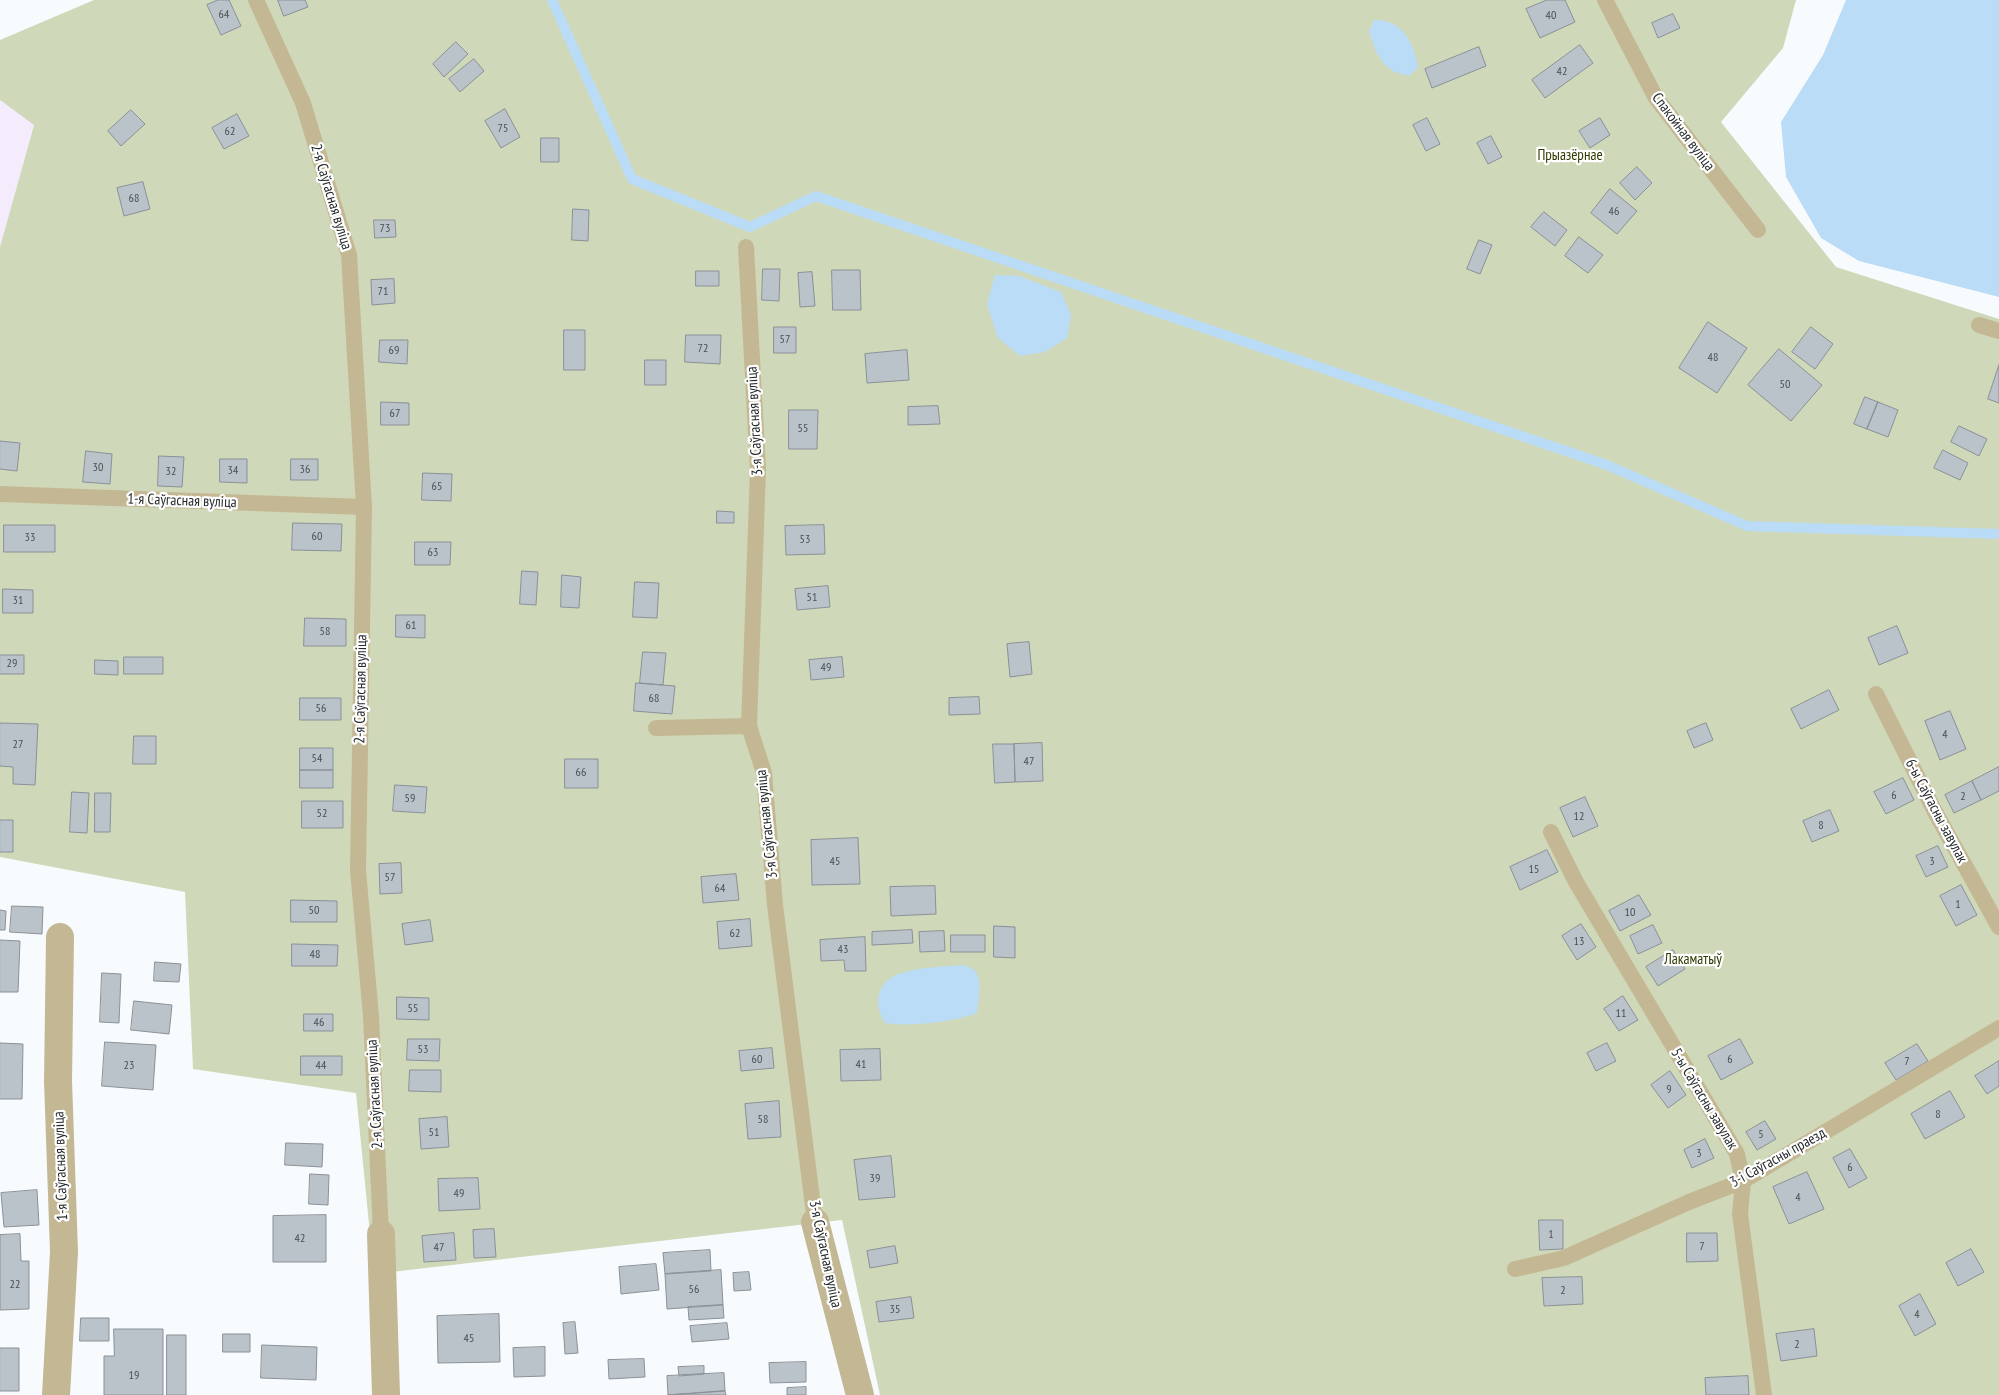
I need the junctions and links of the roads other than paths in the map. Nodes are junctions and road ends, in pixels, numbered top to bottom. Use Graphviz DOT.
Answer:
graph roads {
  1 [pos="256,0"];
  2 [pos="1605,0"];
  3 [pos="1758,230"];
  4 [pos="746,247"];
  5 [pos="1979,325"];
  6 [pos="1999,332"];
  7 [pos="0,494"];
  8 [pos="364,507"];
  9 [pos="1876,694"];
  10 [pos="748,726"];
  11 [pos="656,728"];
  12 [pos="1551,832"];
  13 [pos="1999,927"];
  14 [pos="60,937"];
  15 [pos="1999,1028"];
  16 [pos="1743,1181"];
  17 [pos="815,1222"];
  18 [pos="381,1234"];
  19 [pos="1515,1269"];
  20 [pos="56,1395"];
  21 [pos="386,1395"];
  22 [pos="860,1395"];
  23 [pos="1764,1395"];
  1 -- 8 [label="lane, 2-я Саўгасная вуліца"];
  2 -- 3 [label="lane, Спакойная вуліца"];
  4 -- 10 [label="lane, 3-я Саўгасная вуліца"];
  5 -- 6 [label="lane"];
  7 -- 8 [label="lane, 1-я Саўгасная вуліца"];
  8 -- 18 [label="lane, 2-я Саўгасная вуліца"];
  9 -- 13 [label="lane, 6-ы Саўгасны завулак"];
  10 -- 11 [label="lane"];
  10 -- 17 [label="lane, 3-я Саўгасная вуліца"];
  12 -- 16 [label="lane, 5-ы Саўгасны завулак"];
  14 -- 20 [label="street, 1-я Саўгасная вуліца"];
  15 -- 16 [label="lane, 3-і Саўгасны праезд"];
  16 -- 19 [label="lane, 3-і Саўгасны праезд"];
  16 -- 23 [label="lane, 5-ы Саўгасны завулак"];
  17 -- 22 [label="street, 3-я Саўгасная вуліца"];
  18 -- 21 [label="street, 2-я Саўгасная вуліца"];
}
